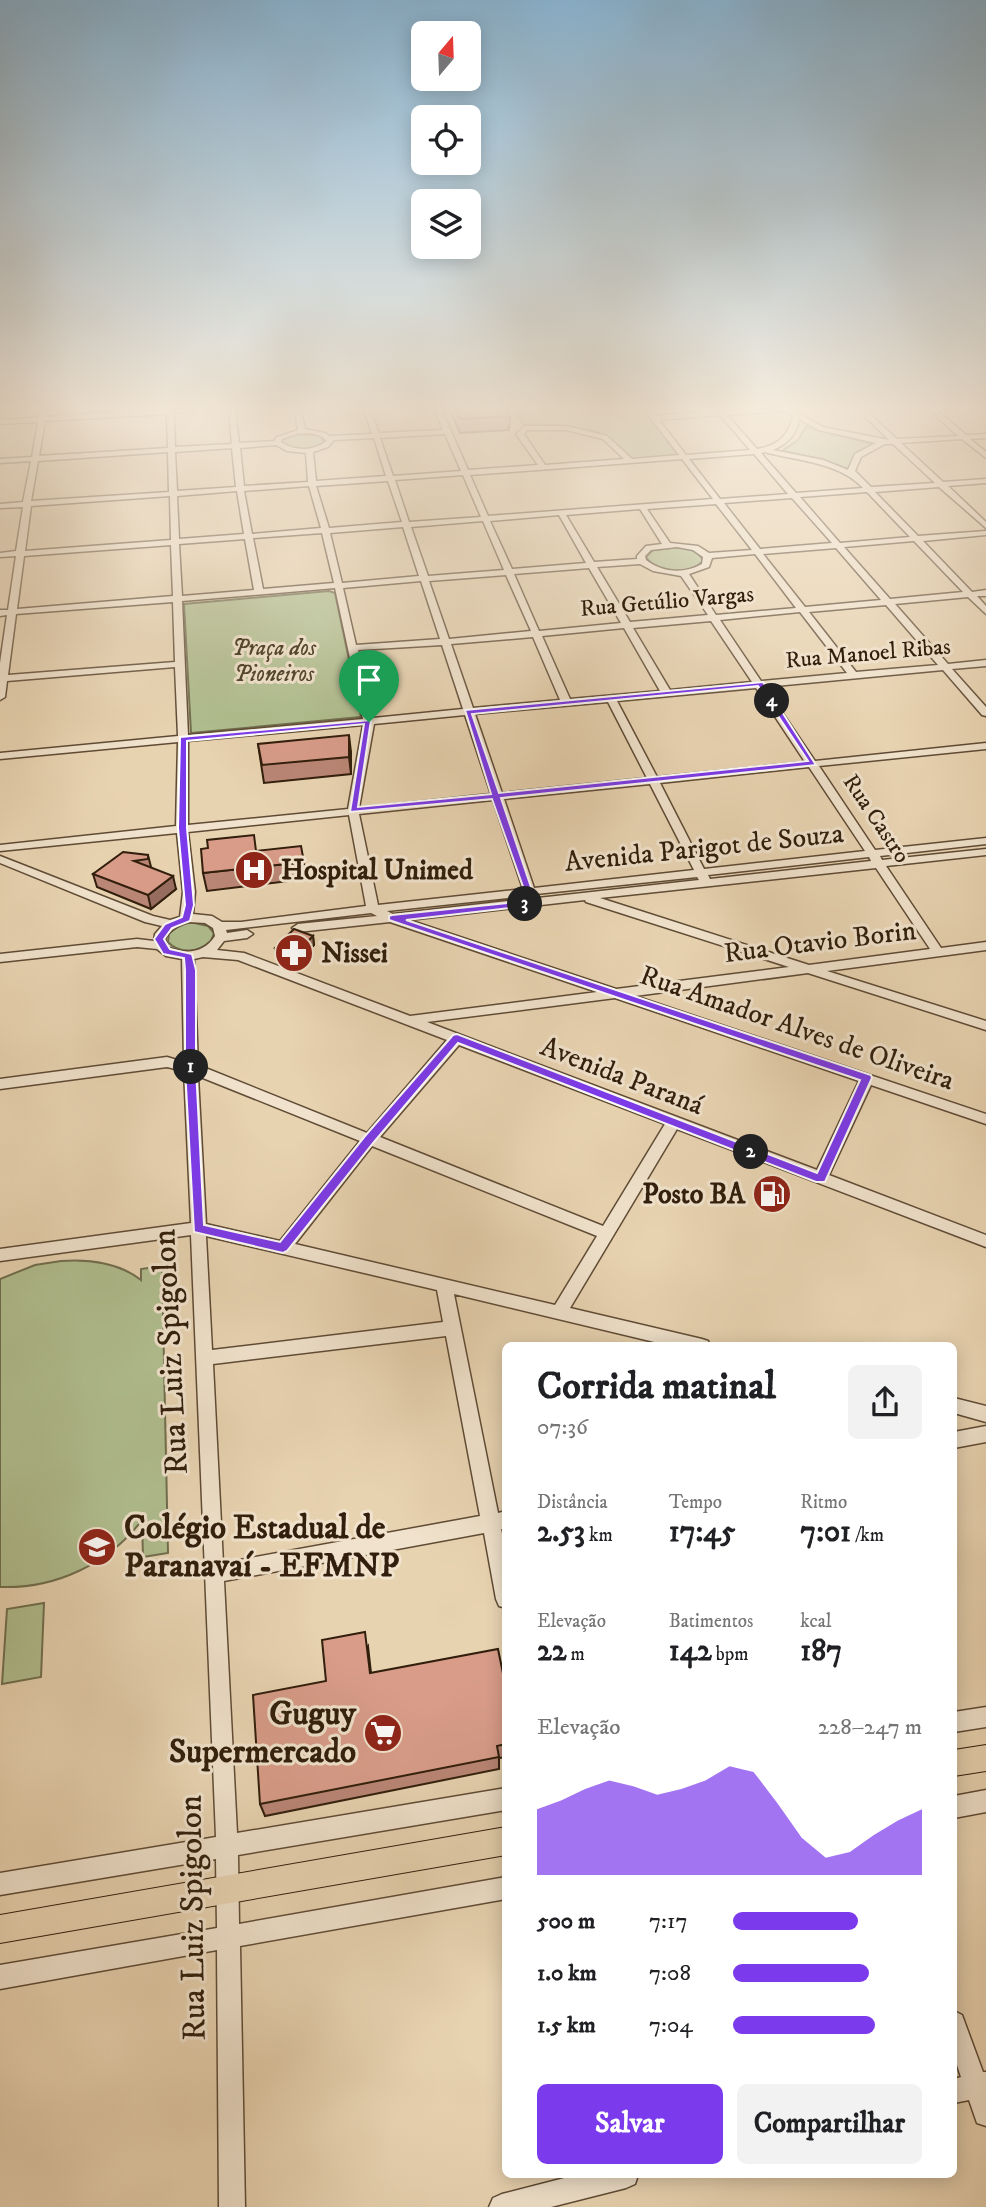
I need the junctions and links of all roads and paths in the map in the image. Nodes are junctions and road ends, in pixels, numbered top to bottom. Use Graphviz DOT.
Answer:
graph roads {
  1 [pos="26,511"];
  2 [pos="175,511"];
  3 [pos="245,511"];
  4 [pos="320,511"];
  5 [pos="402,511"];
  6 [pos="482,511"];
  7 [pos="596,511"];
  8 [pos="645,511"];
  9 [pos="726,511"];
  10 [pos="805,511"];
  11 [pos="888,511"];
  12 [pos="970,511"];
  13 [pos="562,514"];
  14 [pos="486,519"];
  15 [pos="407,525"];
  16 [pos="986,526"];
  17 [pos="326,531"];
  18 [pos="986,533"];
  19 [pos="251,537"];
  20 [pos="916,539"];
  21 [pos="176,542"];
  22 [pos="667,545"];
  23 [pos="837,546"];
  24 [pos="757,552"];
  25 [pos="22,554"];
  26 [pos="0,555"];
  27 [pos="706,556"];
  28 [pos="642,561"];
  29 [pos="593,565"];
  30 [pos="509,572"];
  31 [pos="684,573"];
  32 [pos="423,579"];
  33 [pos="337,587"];
  34 [pos="259,592"];
  35 [pos="986,593"];
  36 [pos="969,594"];
  37 [pos="178,600"];
  38 [pos="888,601"];
  39 [pos="803,609"];
  40 [pos="986,611"];
  41 [pos="13,612"];
  42 [pos="0,613"];
  43 [pos="715,617"];
  44 [pos="627,625"];
  45 [pos="536,634"];
  46 [pos="444,642"];
  47 [pos="352,648"];
  48 [pos="986,663"];
  49 [pos="181,664"];
  50 [pos="947,666"];
  51 [pos="853,675"];
  52 [pos="1,679"];
  53 [pos="760,683"];
  54 [pos="666,692"];
  55 [pos="0,697"];
  56 [pos="611,698"];
  57 [pos="566,702"];
  58 [pos="468,712"];
  59 [pos="986,713"];
  60 [pos="369,722"];
  61 [pos="183,739"];
  62 [pos="986,746"];
  63 [pos="0,756"];
  64 [pos="813,763"];
  65 [pos="654,779"];
  66 [pos="496,796"];
  67 [pos="353,810"];
  68 [pos="183,828"];
  69 [pos="986,841"];
  70 [pos="0,848"];
  71 [pos="986,852"];
  72 [pos="0,859"];
  73 [pos="877,859"];
  74 [pos="703,878"];
  75 [pos="581,892"];
  76 [pos="531,898"];
  77 [pos="373,909"];
  78 [pos="392,918"];
  79 [pos="186,919"];
  80 [pos="171,924"];
  81 [pos="219,935"];
  82 [pos="161,946"];
  83 [pos="986,946"];
  84 [pos="939,952"];
  85 [pos="196,955"];
  86 [pos="240,956"];
  87 [pos="0,958"];
  88 [pos="807,968"];
  89 [pos="619,993"];
  90 [pos="410,1020"];
  91 [pos="986,1027"];
  92 [pos="457,1038"];
  93 [pos="191,1068"];
  94 [pos="867,1078"];
  95 [pos="0,1084"];
  96 [pos="986,1119"];
  97 [pos="673,1123"];
  98 [pos="370,1139"];
  99 [pos="820,1179"];
  100 [pos="198,1228"];
  101 [pos="607,1234"];
  102 [pos="986,1241"];
  103 [pos="283,1248"];
  104 [pos="0,1255"];
  105 [pos="444,1286"];
  106 [pos="559,1313"];
  107 [pos="453,1328"];
  108 [pos="685,1342"];
  109 [pos="204,1358"];
  110 [pos="957,1407"];
  111 [pos="986,1414"];
  112 [pos="986,1434"];
  113 [pos="957,1439"];
  114 [pos="498,1522"];
  115 [pos="502,1560"];
  116 [pos="215,1574"];
  117 [pos="986,1717"];
  118 [pos="957,1722"];
  119 [pos="986,1758"];
  120 [pos="957,1763"];
  121 [pos="502,1800"];
  122 [pos="986,1801"];
  123 [pos="957,1806"];
  124 [pos="502,1842"];
  125 [pos="227,1846"];
  126 [pos="0,1884"];
  127 [pos="228,1889"];
  128 [pos="502,1889"];
  129 [pos="0,1928"];
  130 [pos="229,1936"];
  131 [pos="0,1977"];
  132 [pos="957,2034"];
  133 [pos="972,2087"];
  134 [pos="986,2114"];
  135 [pos="614,2178"];
  136 [pos="232,2207"];
  137 [pos="502,2207"];
  1 -- 25 [label="street"];
  2 -- 21 [label="street"];
  3 -- 19 [label="street"];
  4 -- 17 [label="street"];
  5 -- 15 [label="street"];
  6 -- 14 [label="street"];
  7 -- 13 [label="street"];
  8 -- 22 [label="street"];
  9 -- 24 [label="street"];
  10 -- 23 [label="street"];
  11 -- 20 [label="street"];
  12 -- 16 [label="street"];
  13 -- 14 [label="street"];
  13 -- 29 [label="street"];
  14 -- 15 [label="street"];
  14 -- 30 [label="street"];
  15 -- 17 [label="street"];
  15 -- 32 [label="street"];
  17 -- 19 [label="street"];
  17 -- 33 [label="street"];
  18 -- 20 [label="street"];
  19 -- 21 [label="street"];
  19 -- 34 [label="street"];
  20 -- 23 [label="street"];
  20 -- 36 [label="street"];
  21 -- 25 [label="street"];
  21 -- 37 [label="street"];
  22 -- 27 [label="street"];
  22 -- 28 [label="street"];
  23 -- 24 [label="street"];
  23 -- 38 [label="street"];
  24 -- 27 [label="street"];
  24 -- 39 [label="street"];
  25 -- 26 [label="street"];
  25 -- 41 [label="street"];
  27 -- 31 [label="street"];
  28 -- 29 [label="street"];
  28 -- 31 [label="street"];
  29 -- 30 [label="street"];
  29 -- 44 [label="street"];
  30 -- 32 [label="street"];
  30 -- 45 [label="street"];
  31 -- 43 [label="street, Rua Castro"];
  32 -- 33 [label="street"];
  32 -- 46 [label="street"];
  33 -- 34 [label="street"];
  33 -- 37 [label="street"];
  33 -- 47 [label="street"];
  34 -- 37 [label="street"];
  35 -- 36 [label="street, Rua Getúlio Vargas"];
  36 -- 38 [label="street, Rua Getúlio Vargas"];
  36 -- 40 [label="street"];
  37 -- 41 [label="street"];
  37 -- 49 [label="street"];
  38 -- 39 [label="street, Rua Getúlio Vargas"];
  38 -- 50 [label="street"];
  39 -- 43 [label="street, Rua Getúlio Vargas"];
  39 -- 51 [label="street"];
  41 -- 42 [label="street"];
  41 -- 52 [label="street"];
  43 -- 44 [label="street, Rua Getúlio Vargas"];
  43 -- 53 [label="street, Rua Castro"];
  44 -- 45 [label="street, Rua Getúlio Vargas"];
  44 -- 54 [label="street"];
  45 -- 46 [label="street, Rua Getúlio Vargas"];
  45 -- 57 [label="street"];
  46 -- 47 [label="street, Rua Getúlio Vargas"];
  46 -- 58 [label="street"];
  47 -- 60 [label="street"];
  48 -- 50 [label="street, Rua Manoel Ribas"];
  49 -- 52 [label="street"];
  49 -- 61 [label="street"];
  50 -- 51 [label="street, Rua Manoel Ribas"];
  50 -- 59 [label="street"];
  51 -- 53 [label="street, Rua Manoel Ribas"];
  52 -- 55 [label="street"];
  53 -- 54 [label="street, Rua Manoel Ribas"];
  53 -- 64 [label="street, Rua Castro"];
  54 -- 56 [label="street, Rua Manoel Ribas"];
  56 -- 57 [label="street, Rua Manoel Ribas"];
  56 -- 65 [label="street"];
  57 -- 58 [label="street, Rua Manoel Ribas"];
  58 -- 60 [label="street, Rua Manoel Ribas"];
  58 -- 66 [label="street"];
  60 -- 61 [label="street, Rua Manoel Ribas"];
  60 -- 67 [label="street"];
  61 -- 63 [label="street, Rua Manoel Ribas"];
  61 -- 68 [label="street"];
  62 -- 64 [label="street"];
  64 -- 65 [label="street"];
  64 -- 73 [label="street, Rua Castro"];
  65 -- 66 [label="street"];
  65 -- 74 [label="street"];
  66 -- 67 [label="street"];
  66 -- 76 [label="street"];
  67 -- 68 [label="street"];
  67 -- 77 [label="street"];
  68 -- 70 [label="street"];
  68 -- 79 [label="street"];
  69 -- 73 [label="street, Avenida Parigot de Souza"];
  71 -- 73 [label="street, Avenida Parigot de Souza"];
  72 -- 80 [label="street"];
  73 -- 74 [label="street, Avenida Parigot de Souza"];
  73 -- 84 [label="street, Rua Castro"];
  74 -- 75 [label="street, Avenida Parigot de Souza"];
  75 -- 76 [label="street, Avenida Parigot de Souza"];
  75 -- 88 [label="street"];
  76 -- 77 [label="street, Avenida Parigot de Souza"];
  76 -- 78 [label="street, Avenida Parigot de Souza"];
  77 -- 78 [label="street, Rua Amador Alves de Oliveira"];
  77 -- 81 [label="street, Avenida Parigot de Souza"];
  78 -- 81 [label="street, Avenida Parigot de Souza"];
  78 -- 89 [label="street, Rua Amador Alves de Oliveira"];
  79 -- 80 [label="street"];
  79 -- 81 [label="street"];
  80 -- 82 [label="street"];
  81 -- 85 [label="street"];
  81 -- 86 [label="street, Avenida Paraná"];
  82 -- 85 [label="street, Avenida Paraná"];
  82 -- 87 [label="street, Avenida Paraná"];
  83 -- 84 [label="street, Rua Otavio Borin"];
  84 -- 88 [label="street, Rua Otavio Borin"];
  85 -- 86 [label="street, Avenida Paraná"];
  85 -- 93 [label="street, Rua Luiz Spigolon"];
  86 -- 90 [label="street, Avenida Paraná"];
  88 -- 89 [label="street, Rua Otavio Borin"];
  88 -- 91 [label="street"];
  89 -- 90 [label="street, Rua Otavio Borin"];
  89 -- 94 [label="street, Rua Amador Alves de Oliveira"];
  90 -- 92 [label="street, Avenida Paraná"];
  92 -- 97 [label="street, Avenida Paraná"];
  92 -- 98 [label="street"];
  93 -- 95 [label="street"];
  93 -- 98 [label="street"];
  93 -- 100 [label="street, Rua Luiz Spigolon"];
  94 -- 96 [label="street, Rua Amador Alves de Oliveira"];
  94 -- 99 [label="street"];
  97 -- 99 [label="street, Avenida Paraná"];
  97 -- 101 [label="street"];
  98 -- 101 [label="street"];
  98 -- 103 [label="street"];
  99 -- 102 [label="street, Avenida Paraná"];
  100 -- 103 [label="street"];
  100 -- 104 [label="street"];
  100 -- 109 [label="street, Rua Luiz Spigolon"];
  101 -- 106 [label="street"];
  103 -- 105 [label="street"];
  105 -- 106 [label="street"];
  105 -- 107 [label="street"];
  106 -- 108 [label="street"];
  107 -- 109 [label="street"];
  107 -- 114 [label="street"];
  109 -- 116 [label="street, Rua Luiz Spigolon"];
  110 -- 111 [label="street"];
  112 -- 113 [label="street"];
  114 -- 115 [label="street"];
  114 -- 116 [label="street"];
  116 -- 125 [label="street, Rua Luiz Spigolon"];
  117 -- 118 [label="street"];
  119 -- 120 [label="main road"];
  121 -- 125 [label="street"];
  122 -- 123 [label="street"];
  124 -- 127 [label="main road"];
  125 -- 126 [label="street"];
  125 -- 127 [label="street, Rua Luiz Spigolon"];
  127 -- 129 [label="main road"];
  127 -- 130 [label="street, Rua Luiz Spigolon"];
  128 -- 130 [label="street"];
  130 -- 131 [label="street"];
  130 -- 136 [label="street, Rua Luiz Spigolon"];
  132 -- 133 [label="street"];
  133 -- 134 [label="street"];
  135 -- 137 [label="street"];
}
